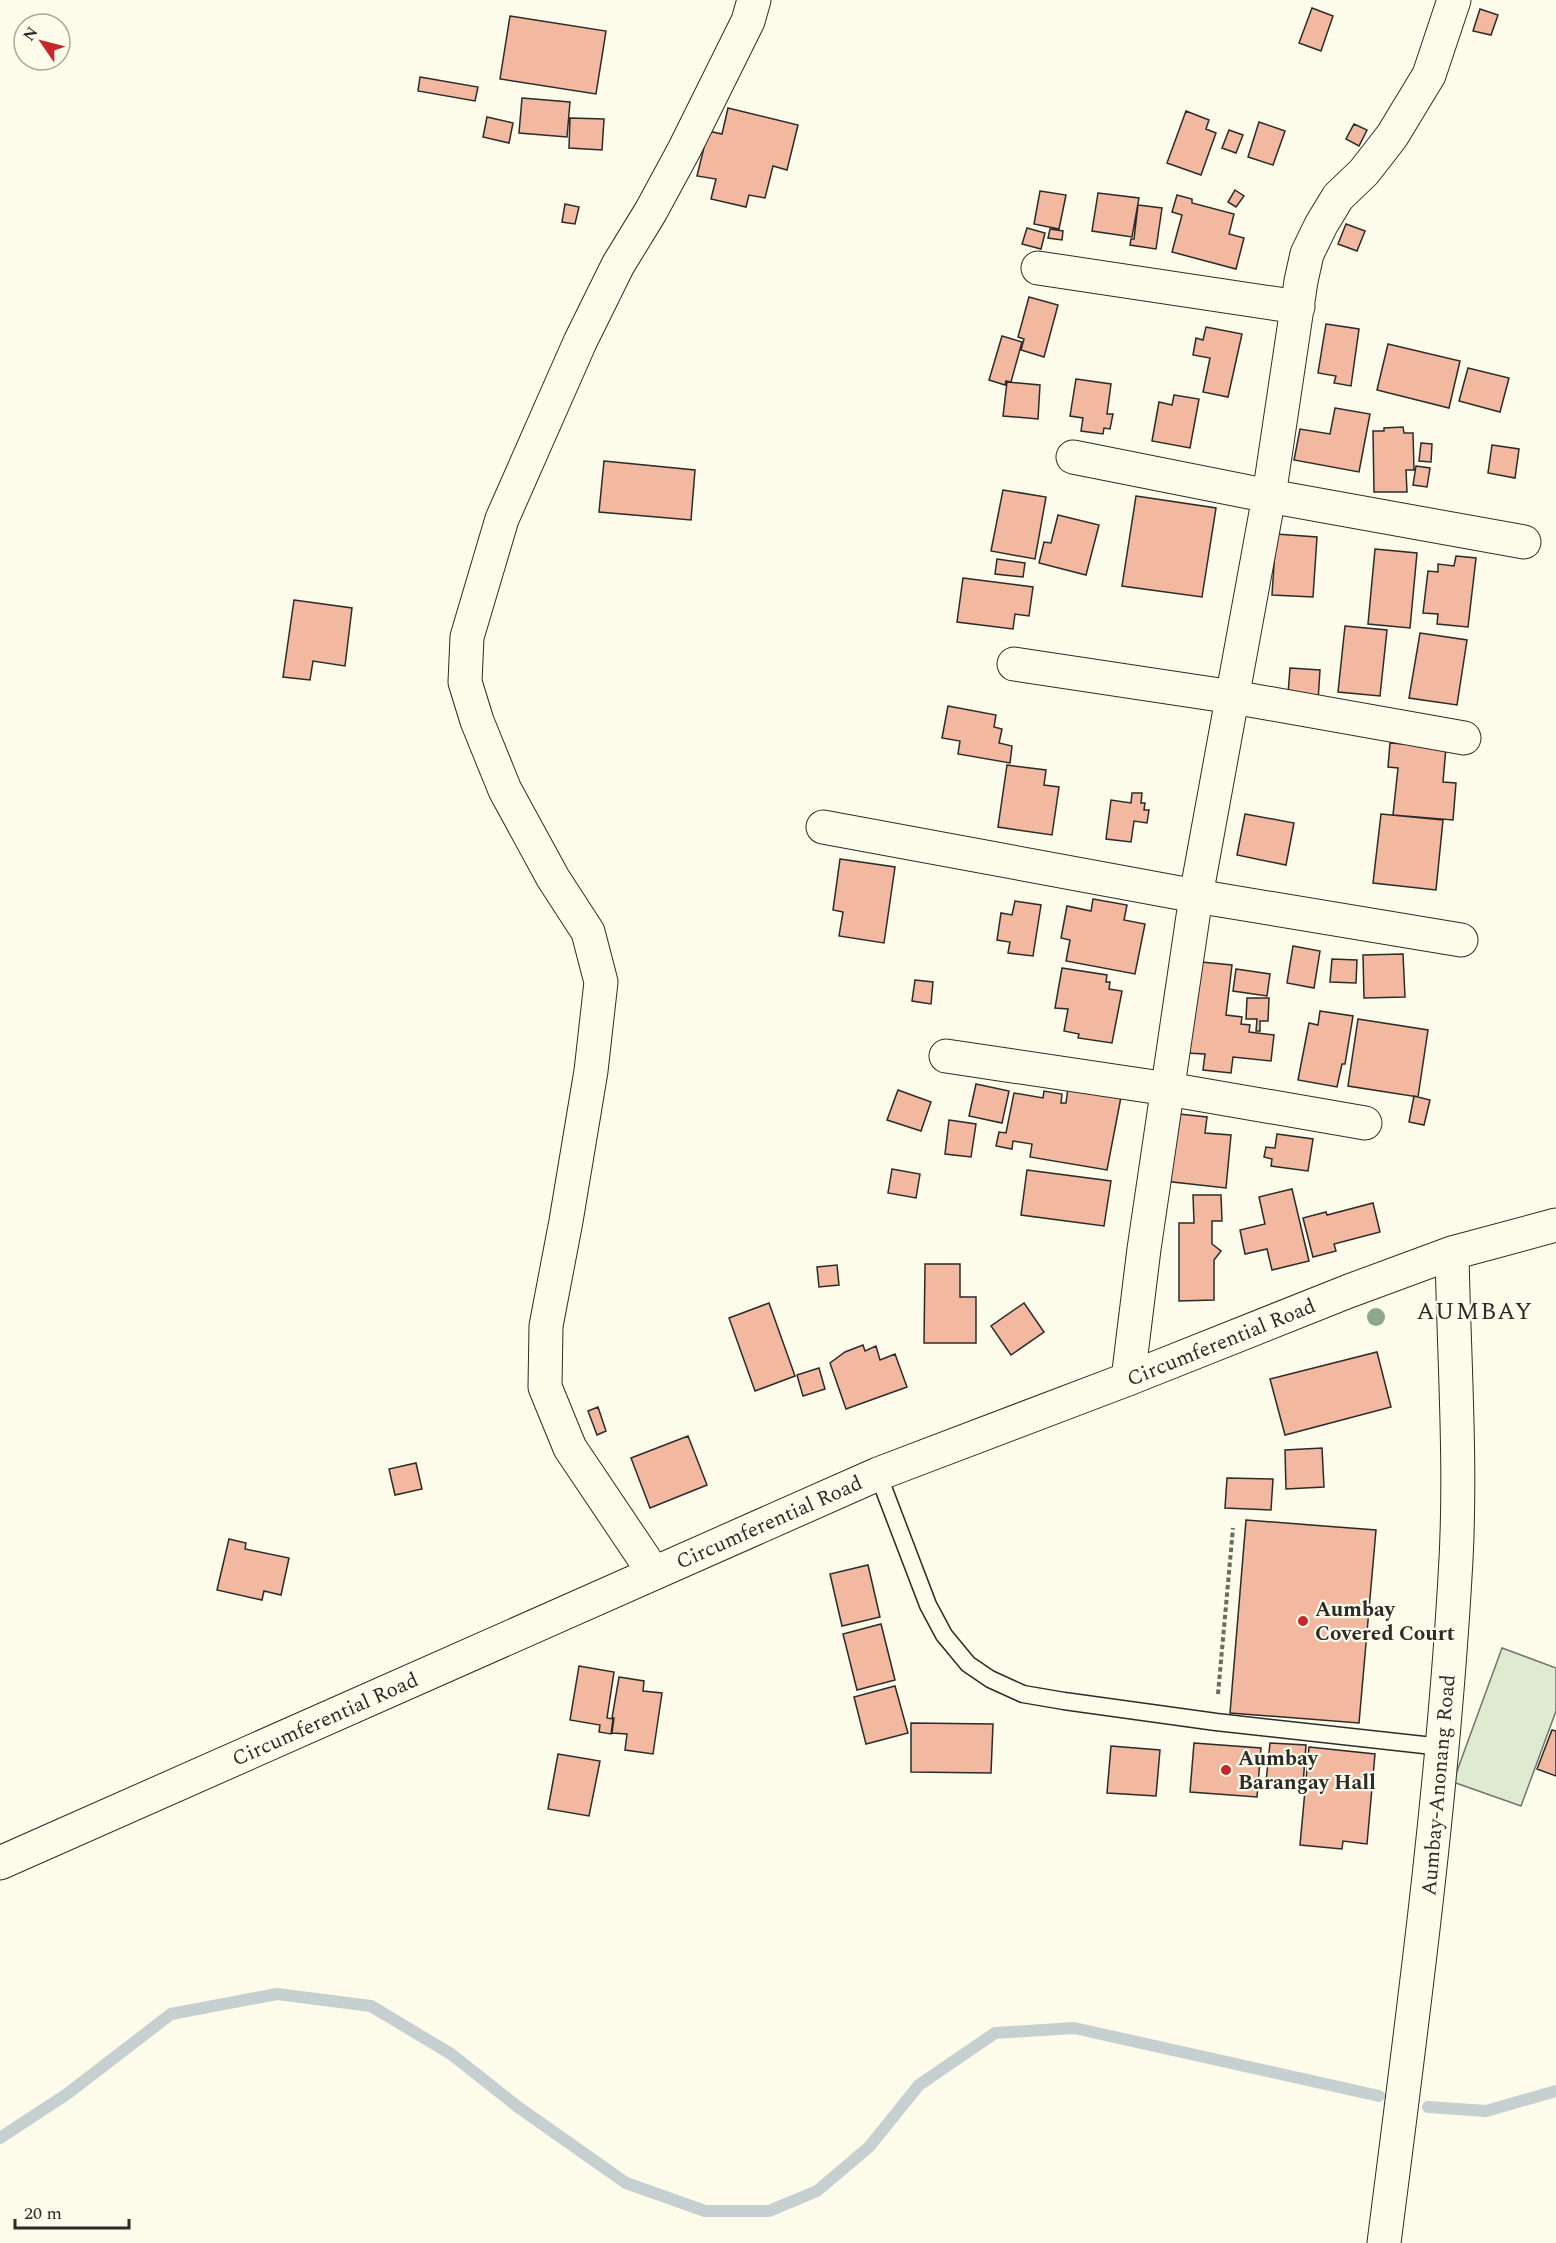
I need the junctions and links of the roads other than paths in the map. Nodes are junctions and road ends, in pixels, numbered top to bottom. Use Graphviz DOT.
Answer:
graph roads {
  1 [pos="754,0"];
  2 [pos="1454,0"];
  3 [pos="1038,268"];
  4 [pos="1298,307"];
  5 [pos="1073,457"];
  6 [pos="1269,496"];
  7 [pos="1524,542"];
  8 [pos="1014,664"];
  9 [pos="1233,697"];
  10 [pos="1464,738"];
  11 [pos="823,827"];
  12 [pos="1196,896"];
  13 [pos="1461,940"];
  14 [pos="946,1056"];
  15 [pos="1168,1089"];
  16 [pos="1365,1123"];
  17 [pos="1556,1225"];
  18 [pos="1452,1253"];
  19 [pos="1128,1380"];
  20 [pos="878,1474"];
  21 [pos="654,1573"];
  22 [pos="1442,1747"];
  23 [pos="0,1863"];
  24 [pos="1384,2243"];
  1 -- 21 [label="street"];
  2 -- 4 [label="street"];
  3 -- 4 [label="street"];
  4 -- 6 [label="street"];
  5 -- 6 [label="street"];
  6 -- 7 [label="street"];
  6 -- 9 [label="street"];
  8 -- 9 [label="street"];
  9 -- 10 [label="street"];
  9 -- 12 [label="street"];
  11 -- 12 [label="street"];
  12 -- 13 [label="street"];
  12 -- 15 [label="street"];
  14 -- 15 [label="street"];
  15 -- 16 [label="street"];
  15 -- 19 [label="street"];
  17 -- 18 [label="street, Circumferential Road"];
  18 -- 19 [label="street, Circumferential Road"];
  18 -- 22 [label="street, Aumbay-Anonang Road"];
  19 -- 20 [label="street, Circumferential Road"];
  20 -- 21 [label="street, Circumferential Road"];
  20 -- 22 [label="lane"];
  21 -- 23 [label="street, Circumferential Road"];
  22 -- 24 [label="street, Aumbay-Anonang Road"];
}
